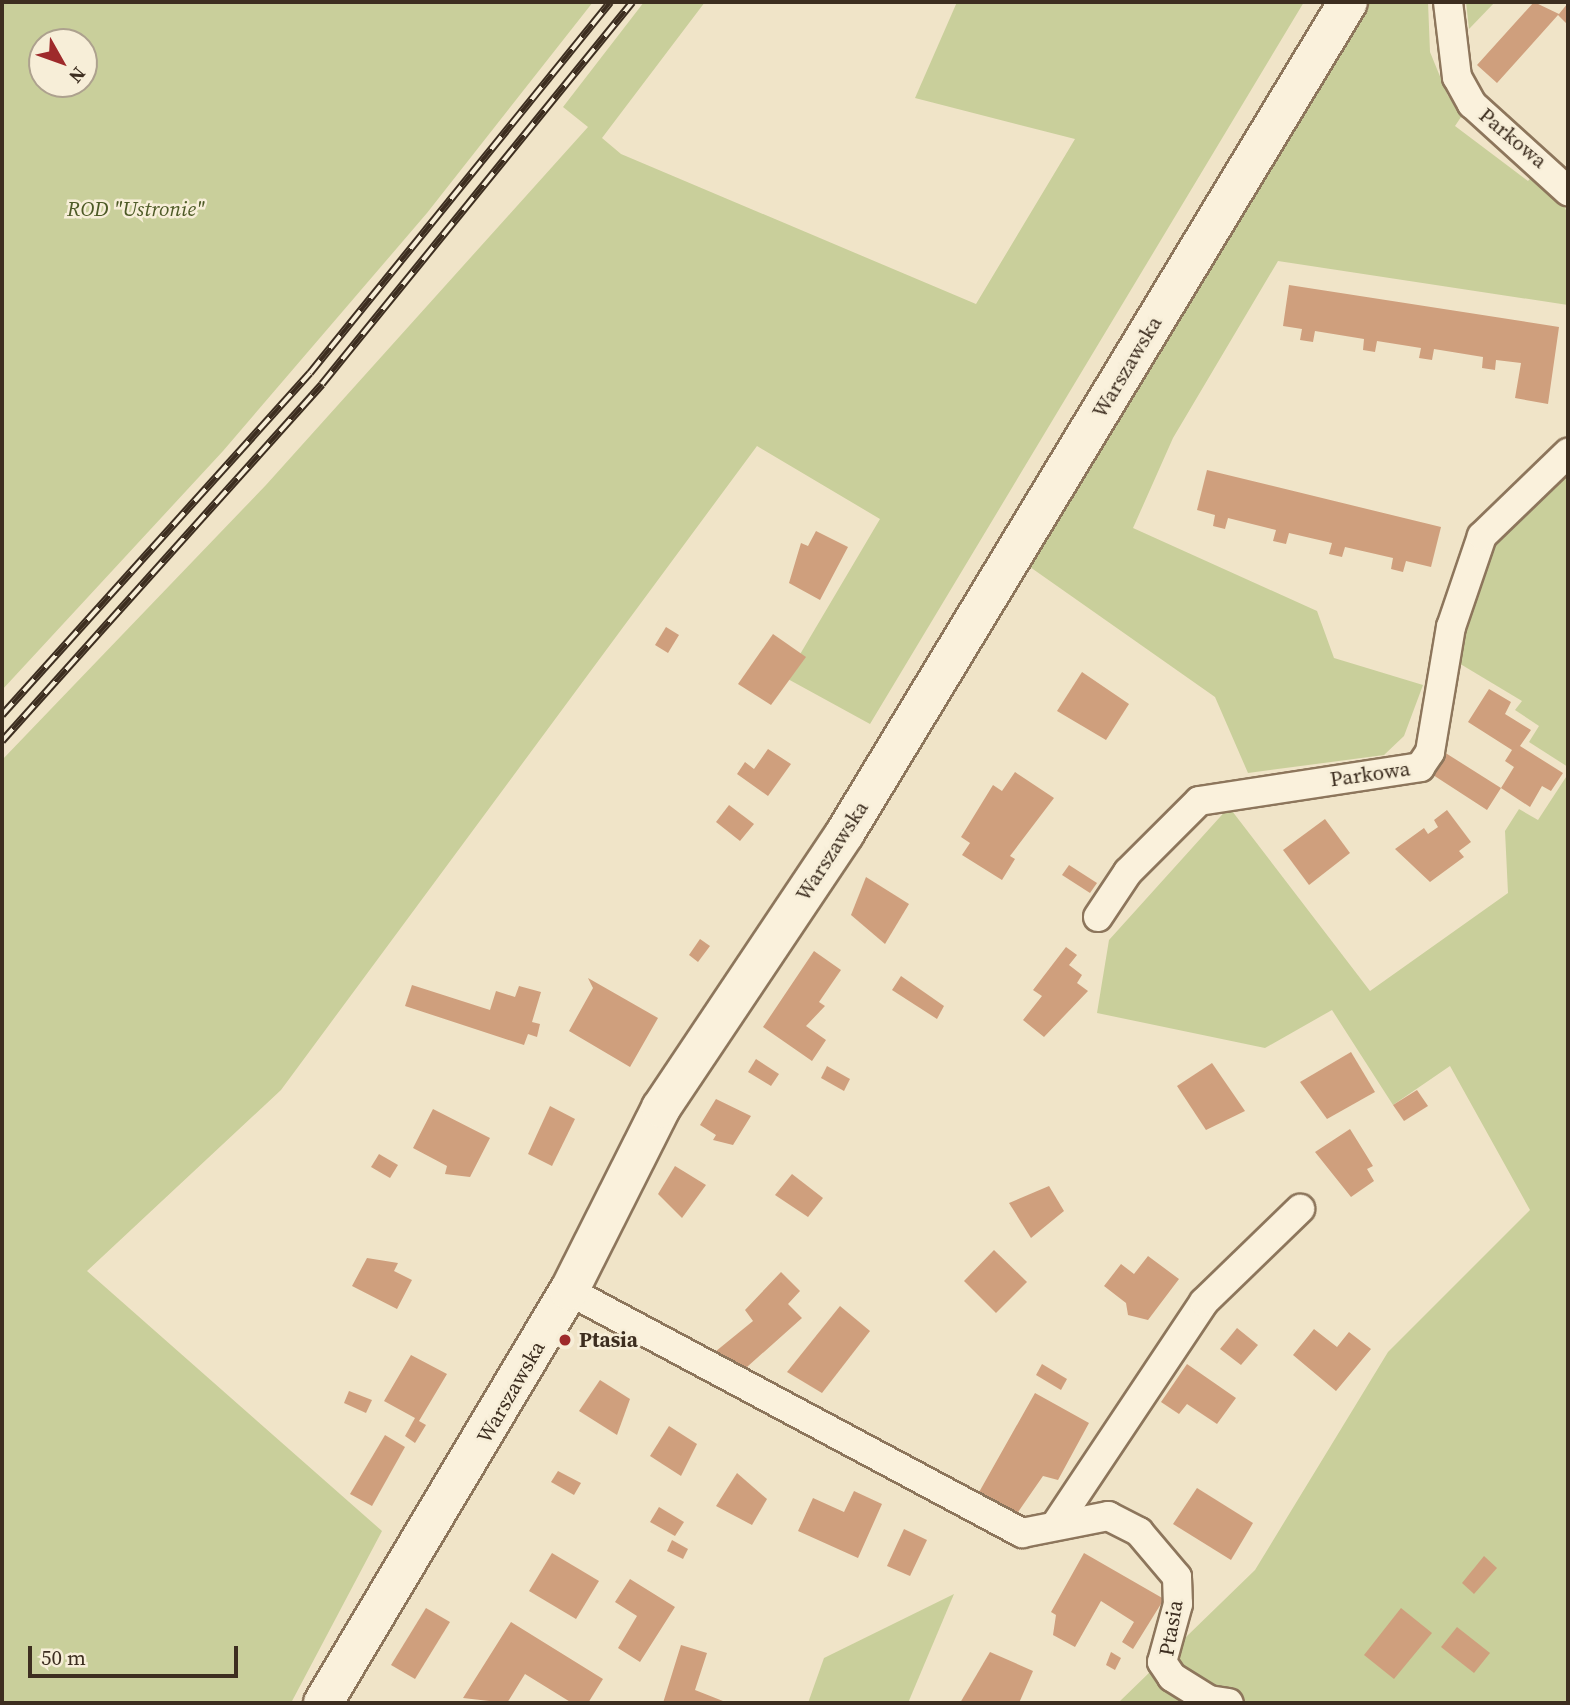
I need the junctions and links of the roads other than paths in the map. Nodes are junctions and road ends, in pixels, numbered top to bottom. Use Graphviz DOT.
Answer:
graph roads {
  1 [pos="1348,2"];
  2 [pos="1448,2"];
  3 [pos="1568,191"];
  4 [pos="1568,453"];
  5 [pos="1098,917"];
  6 [pos="1300,1209"];
  7 [pos="569,1291"];
  8 [pos="1055,1524"];
  9 [pos="323,1703"];
  10 [pos="1229,1703"];
  1 -- 7 [label="street, Warszawska"];
  2 -- 3 [label="street, Parkowa"];
  4 -- 5 [label="street, Parkowa"];
  6 -- 8 [label="street"];
  7 -- 8 [label="street, Ptasia"];
  7 -- 9 [label="street, Warszawska"];
  8 -- 10 [label="street, Ptasia"];
}
